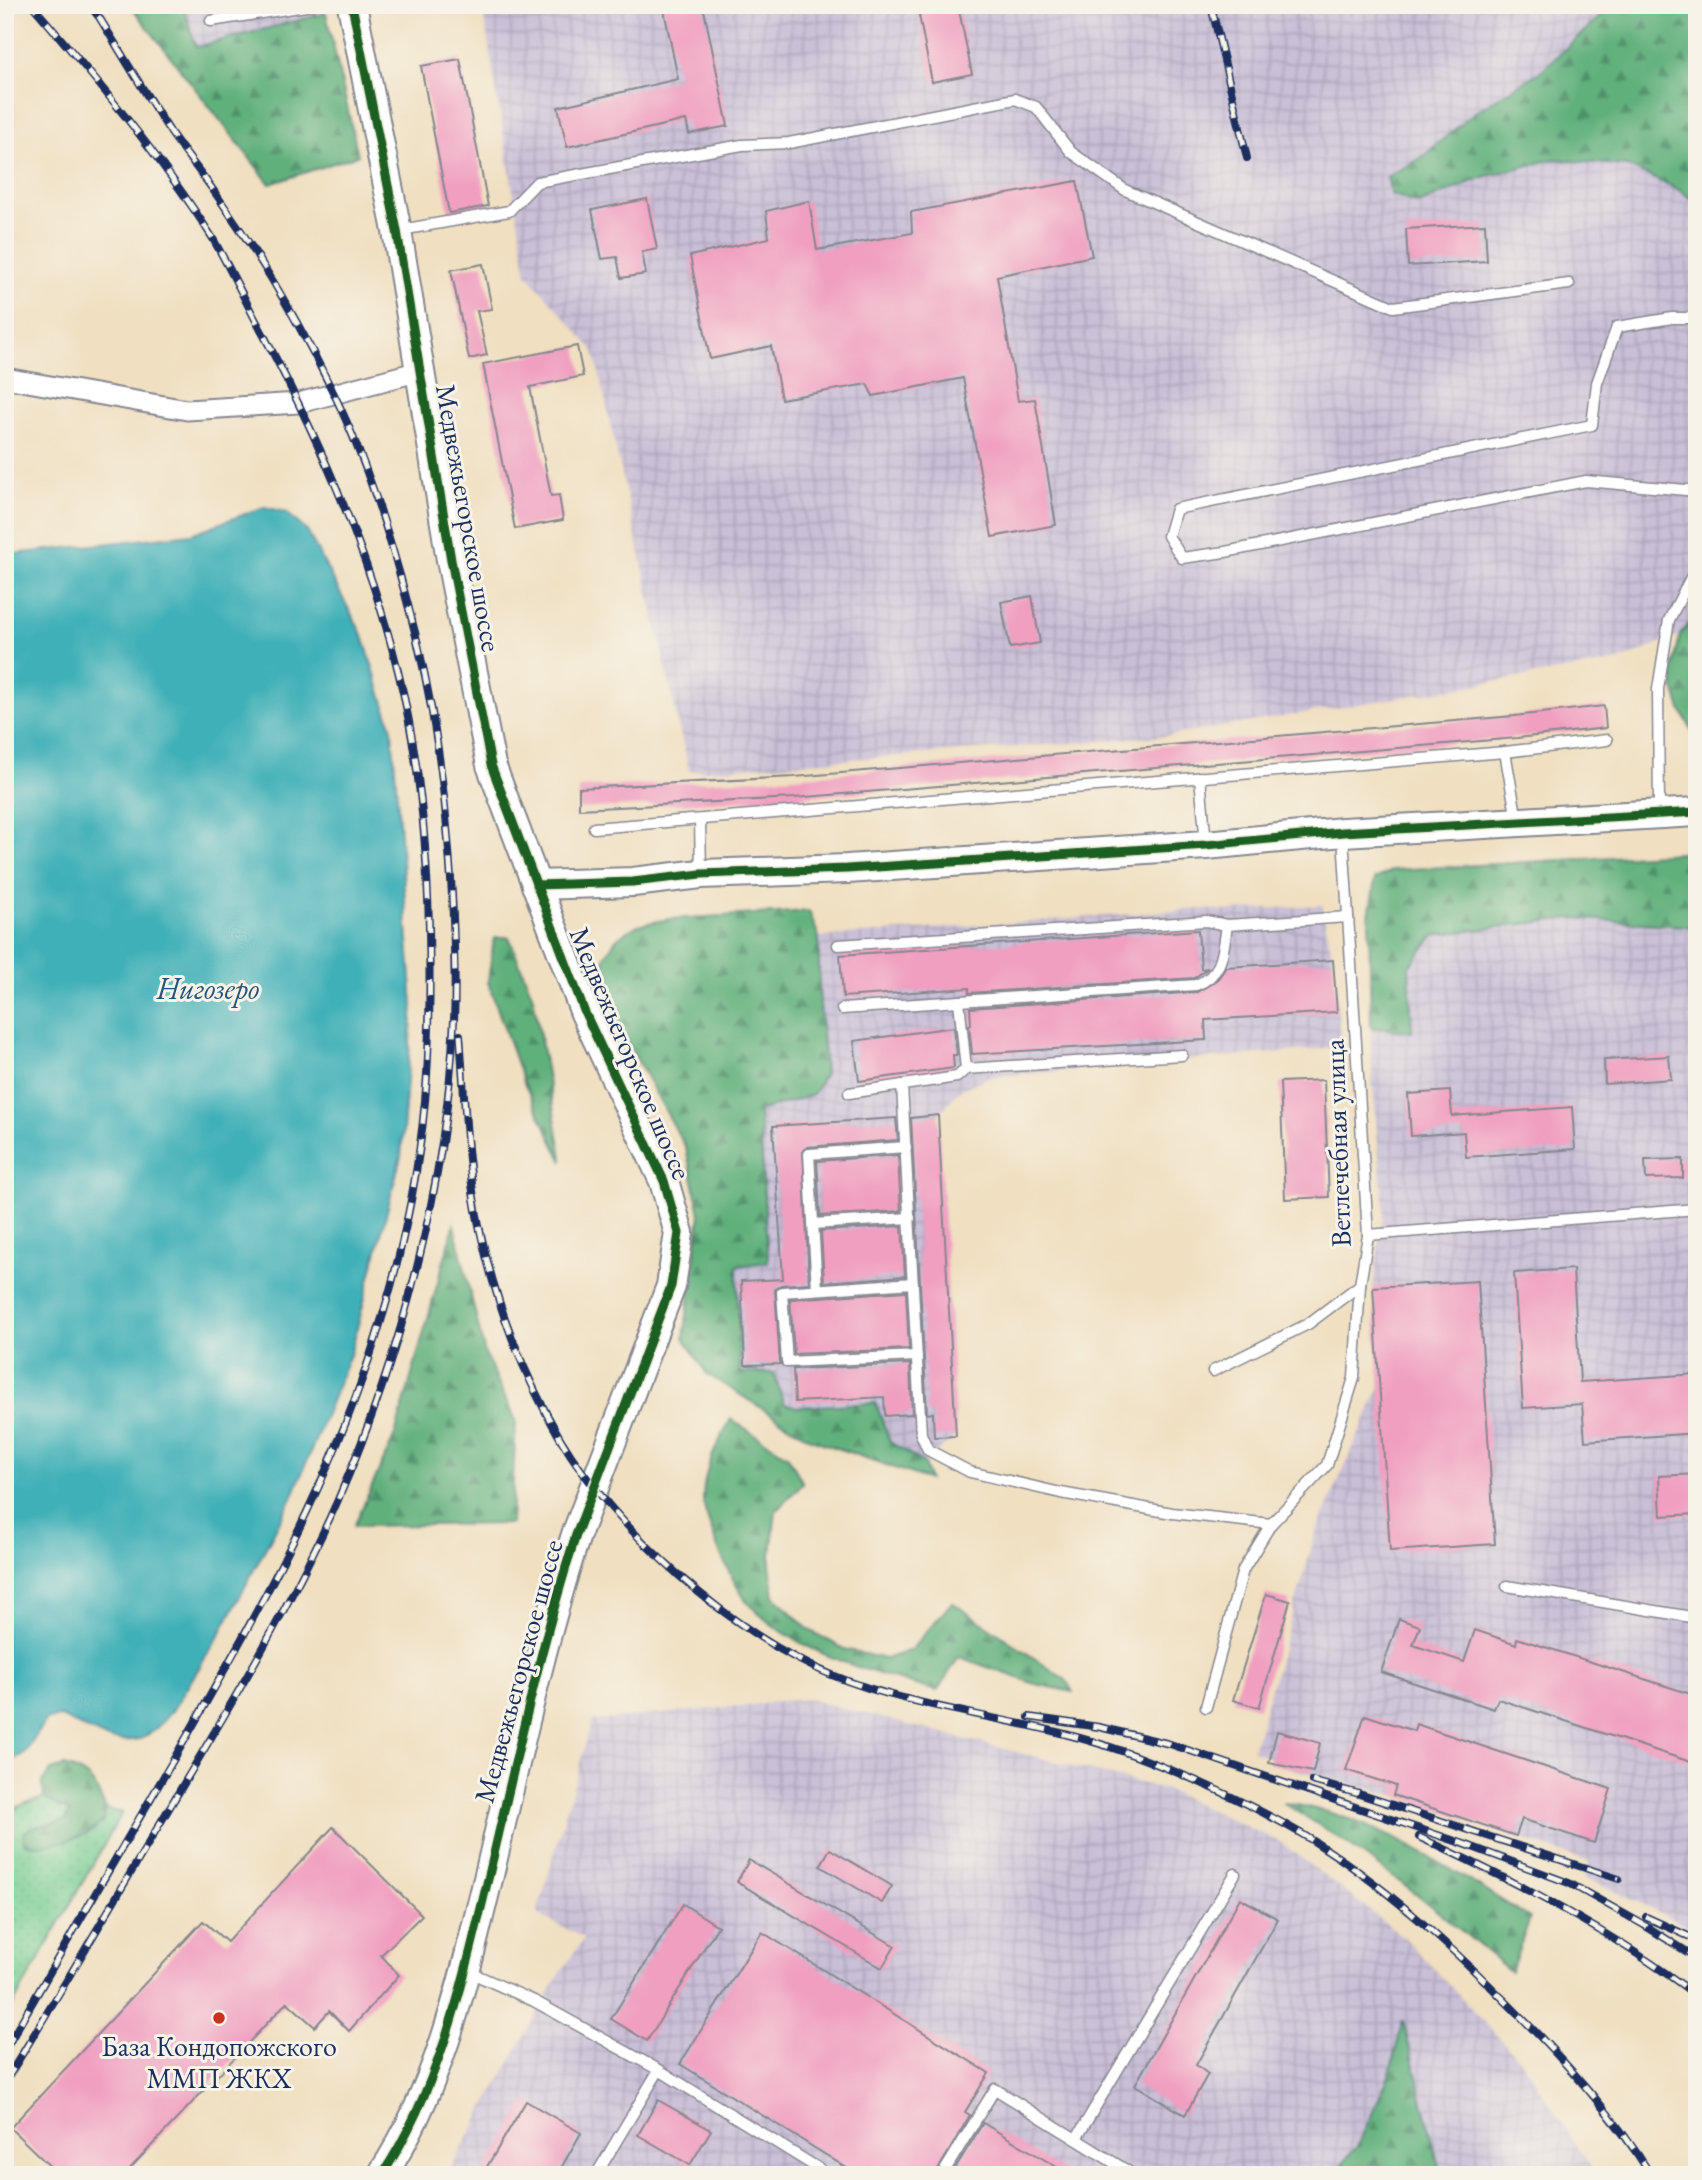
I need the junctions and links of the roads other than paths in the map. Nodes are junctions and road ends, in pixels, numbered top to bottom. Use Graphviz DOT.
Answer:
graph roads {
  1 [pos="312,5"];
  2 [pos="352,5"];
  3 [pos="211,21"];
  4 [pos="397,231"];
  5 [pos="1569,284"];
  6 [pos="1697,318"];
  7 [pos="421,371"];
  8 [pos="5,378"];
  9 [pos="1697,491"];
  10 [pos="1697,566"];
  11 [pos="1607,740"];
  12 [pos="1505,752"];
  13 [pos="1200,777"];
  14 [pos="1697,812"];
  15 [pos="1659,816"];
  16 [pos="700,820"];
  17 [pos="1518,824"];
  18 [pos="594,828"];
  19 [pos="1343,832"];
  20 [pos="1206,845"];
  21 [pos="701,874"];
  22 [pos="536,885"];
  23 [pos="1348,917"];
  24 [pos="1227,925"];
  25 [pos="838,945"];
  26 [pos="959,1001"];
  27 [pos="842,1009"];
  28 [pos="1182,1055"];
  29 [pos="966,1069"];
  30 [pos="902,1085"];
  31 [pos="849,1093"];
  32 [pos="906,1147"];
  33 [pos="1697,1209"];
  34 [pos="909,1219"];
  35 [pos="813,1224"];
  36 [pos="1368,1235"];
  37 [pos="913,1283"];
  38 [pos="1360,1284"];
  39 [pos="817,1289"];
  40 [pos="917,1356"];
  41 [pos="1213,1371"];
  42 [pos="1271,1524"];
  43 [pos="1507,1586"];
  44 [pos="1697,1618"];
  45 [pos="1206,1707"];
  46 [pos="1235,1874"];
  47 [pos="466,1970"];
  48 [pos="659,2070"];
  49 [pos="1076,2139"];
  50 [pos="382,2175"];
  51 [pos="596,2175"];
  52 [pos="829,2175"];
  53 [pos="942,2175"];
  54 [pos="1134,2175"];
  1 -- 3 [label="lane"];
  2 -- 4 [label="street, Медвежьегорское шоссе"];
  4 -- 5 [label="lane"];
  4 -- 7 [label="street, Медвежьегорское шоссе"];
  6 -- 9 [label="lane"];
  7 -- 8 [label="street"];
  7 -- 22 [label="street, Медвежьегорское шоссе"];
  10 -- 15 [label="lane"];
  11 -- 12 [label="lane"];
  12 -- 13 [label="lane"];
  12 -- 17 [label="lane"];
  13 -- 16 [label="lane"];
  13 -- 20 [label="lane"];
  14 -- 15 [label="street"];
  15 -- 17 [label="street"];
  16 -- 18 [label="lane"];
  16 -- 21 [label="lane"];
  17 -- 19 [label="street"];
  19 -- 20 [label="street"];
  19 -- 23 [label="lane, Ветлечебная улица"];
  20 -- 21 [label="street"];
  21 -- 22 [label="street"];
  22 -- 47 [label="street, Медвежьегорское шоссе"];
  23 -- 24 [label="lane"];
  23 -- 36 [label="lane, Ветлечебная улица"];
  24 -- 25 [label="lane"];
  24 -- 26 [label="lane"];
  26 -- 27 [label="lane"];
  26 -- 29 [label="lane"];
  28 -- 29 [label="lane"];
  29 -- 30 [label="lane"];
  30 -- 31 [label="lane"];
  30 -- 32 [label="lane"];
  32 -- 34 [label="lane"];
  32 -- 35 [label="lane"];
  33 -- 36 [label="lane"];
  34 -- 35 [label="lane"];
  34 -- 37 [label="lane"];
  35 -- 39 [label="lane"];
  36 -- 38 [label="lane, Ветлечебная улица"];
  37 -- 39 [label="lane"];
  37 -- 40 [label="lane"];
  38 -- 41 [label="lane"];
  38 -- 42 [label="lane, Ветлечебная улица"];
  39 -- 40 [label="lane"];
  40 -- 42 [label="lane"];
  42 -- 45 [label="lane, Ветлечебная улица"];
  43 -- 44 [label="lane"];
  46 -- 49 [label="lane"];
  47 -- 48 [label="lane"];
  47 -- 50 [label="street, Медвежьегорское шоссе"];
  48 -- 51 [label="lane"];
  48 -- 52 [label="lane"];
  49 -- 53 [label="lane"];
  49 -- 54 [label="lane"];
}
